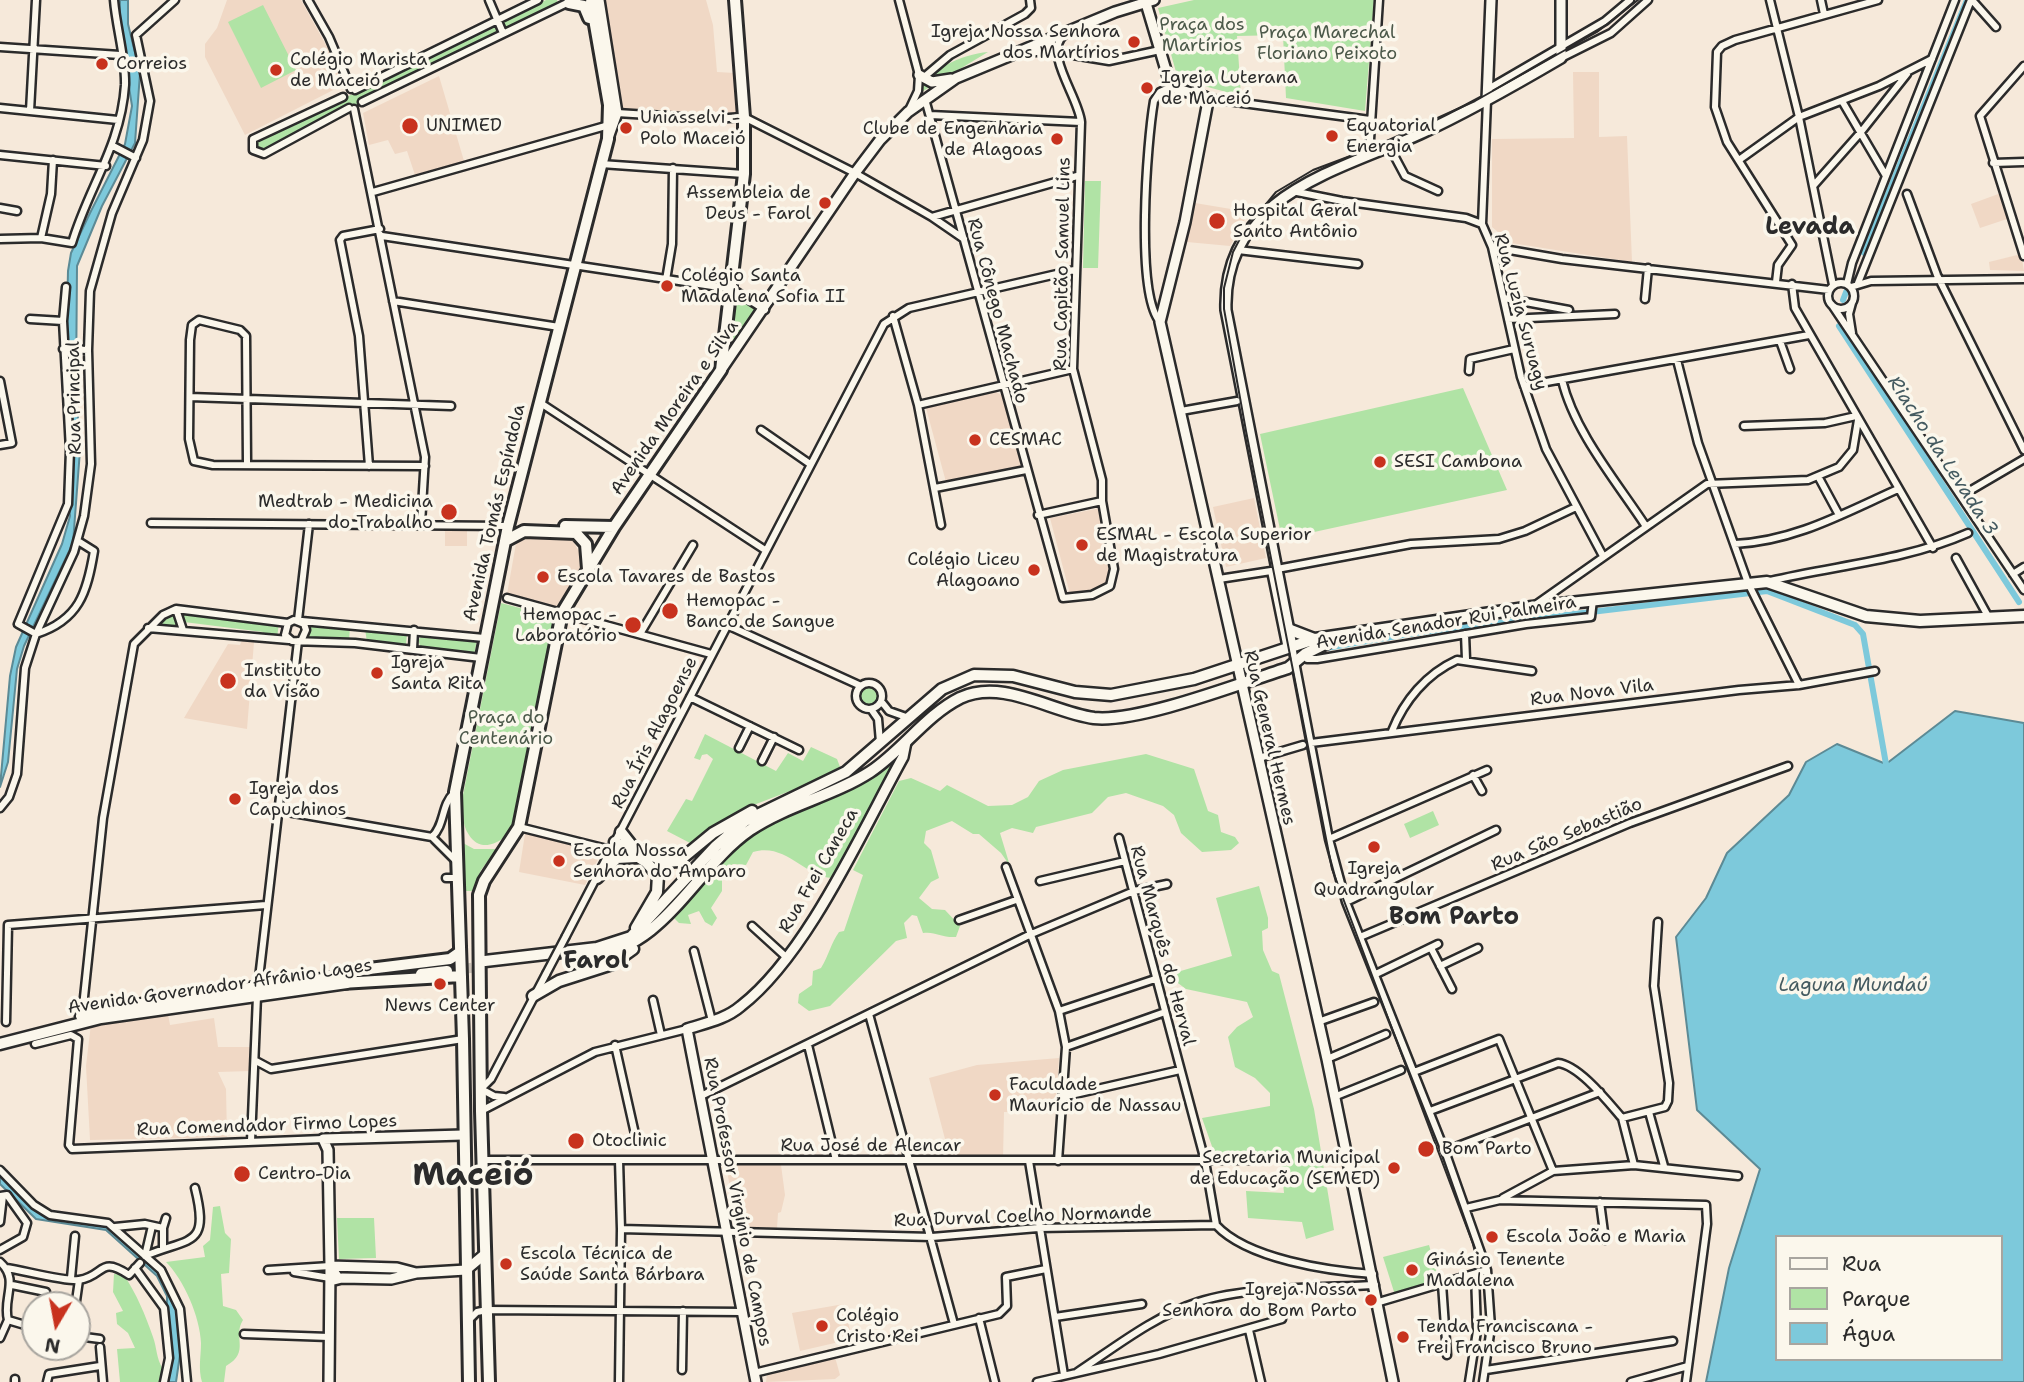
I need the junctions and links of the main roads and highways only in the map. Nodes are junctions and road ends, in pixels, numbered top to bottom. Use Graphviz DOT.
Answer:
graph roads {
  1 [pos="735,0"];
  2 [pos="595,1"];
  3 [pos="566,2"];
  4 [pos="607,93"];
  5 [pos="511,514"];
  6 [pos="591,527"];
  7 [pos="614,527"];
  8 [pos="505,541"];
  9 [pos="586,544"];
  10 [pos="589,569"];
  11 [pos="2023,615"];
  12 [pos="1288,629"];
  13 [pos="1346,635"];
  14 [pos="1315,639"];
  15 [pos="1265,657"];
  16 [pos="1270,674"];
  17 [pos="1194,678"];
  18 [pos="1165,686"];
  19 [pos="1197,696"];
  20 [pos="926,701"];
  21 [pos="1169,705"];
  22 [pos="906,742"];
  23 [pos="782,802"];
  24 [pos="636,857"];
  25 [pos="597,878"];
  26 [pos="657,925"];
  27 [pos="631,937"];
  28 [pos="460,952"];
  29 [pos="447,968"];
  30 [pos="546,974"];
  31 [pos="461,976"];
  32 [pos="341,980"];
  33 [pos="554,984"];
  34 [pos="258,991"];
  35 [pos="533,996"];
  36 [pos="0,1038"];
  37 [pos="0,1044"];
  38 [pos="469,1382"];
  39 [pos="489,1382"];
  1 -- 7 [label="highway, Avenida Moreira e Silva"];
  2 -- 4 [label="highway"];
  3 -- 4 [label="highway"];
  4 -- 5 [label="highway, Avenida Tomás Espíndola"];
  5 -- 6 [label="highway"];
  5 -- 8 [label="highway, Avenida Tomás Espíndola"];
  6 -- 7 [label="highway"];
  6 -- 9 [label="highway"];
  7 -- 10 [label="highway, Avenida Moreira e Silva"];
  8 -- 9 [label="highway"];
  8 -- 28 [label="highway, Avenida Tomás Espíndola"];
  9 -- 10 [label="highway"];
  10 -- 39 [label="highway, Avenida Moreira e Silva"];
  11 -- 13 [label="main road"];
  12 -- 14 [label="main road"];
  13 -- 14 [label="main road"];
  13 -- 16 [label="main road"];
  14 -- 15 [label="main road"];
  15 -- 16 [label="main road"];
  15 -- 17 [label="main road"];
  16 -- 19 [label="main road"];
  17 -- 18 [label="main road"];
  17 -- 19 [label="main road"];
  18 -- 20 [label="main road"];
  18 -- 21 [label="main road"];
  19 -- 21 [label="main road"];
  20 -- 22 [label="main road"];
  20 -- 23 [label="main road"];
  21 -- 22 [label="main road"];
  22 -- 26 [label="main road"];
  23 -- 24 [label="main road"];
  23 -- 27 [label="main road"];
  24 -- 25 [label="main road"];
  24 -- 27 [label="main road"];
  26 -- 27 [label="main road"];
  26 -- 33 [label="main road"];
  28 -- 31 [label="highway, Avenida Tomás Espíndola"];
  28 -- 32 [label="highway"];
  29 -- 32 [label="main road, Avenida Governador Afrânio Lages"];
  30 -- 33 [label="main road"];
  31 -- 32 [label="highway"];
  31 -- 38 [label="highway, Avenida Tomás Espíndola"];
  32 -- 34 [label="main road, Avenida Governador Afrânio Lages"];
  33 -- 35 [label="main road"];
  34 -- 36 [label="main road, Avenida Governador Afrânio Lages"];
  34 -- 37 [label="main road, Avenida Governador Afrânio Lages"];
}
